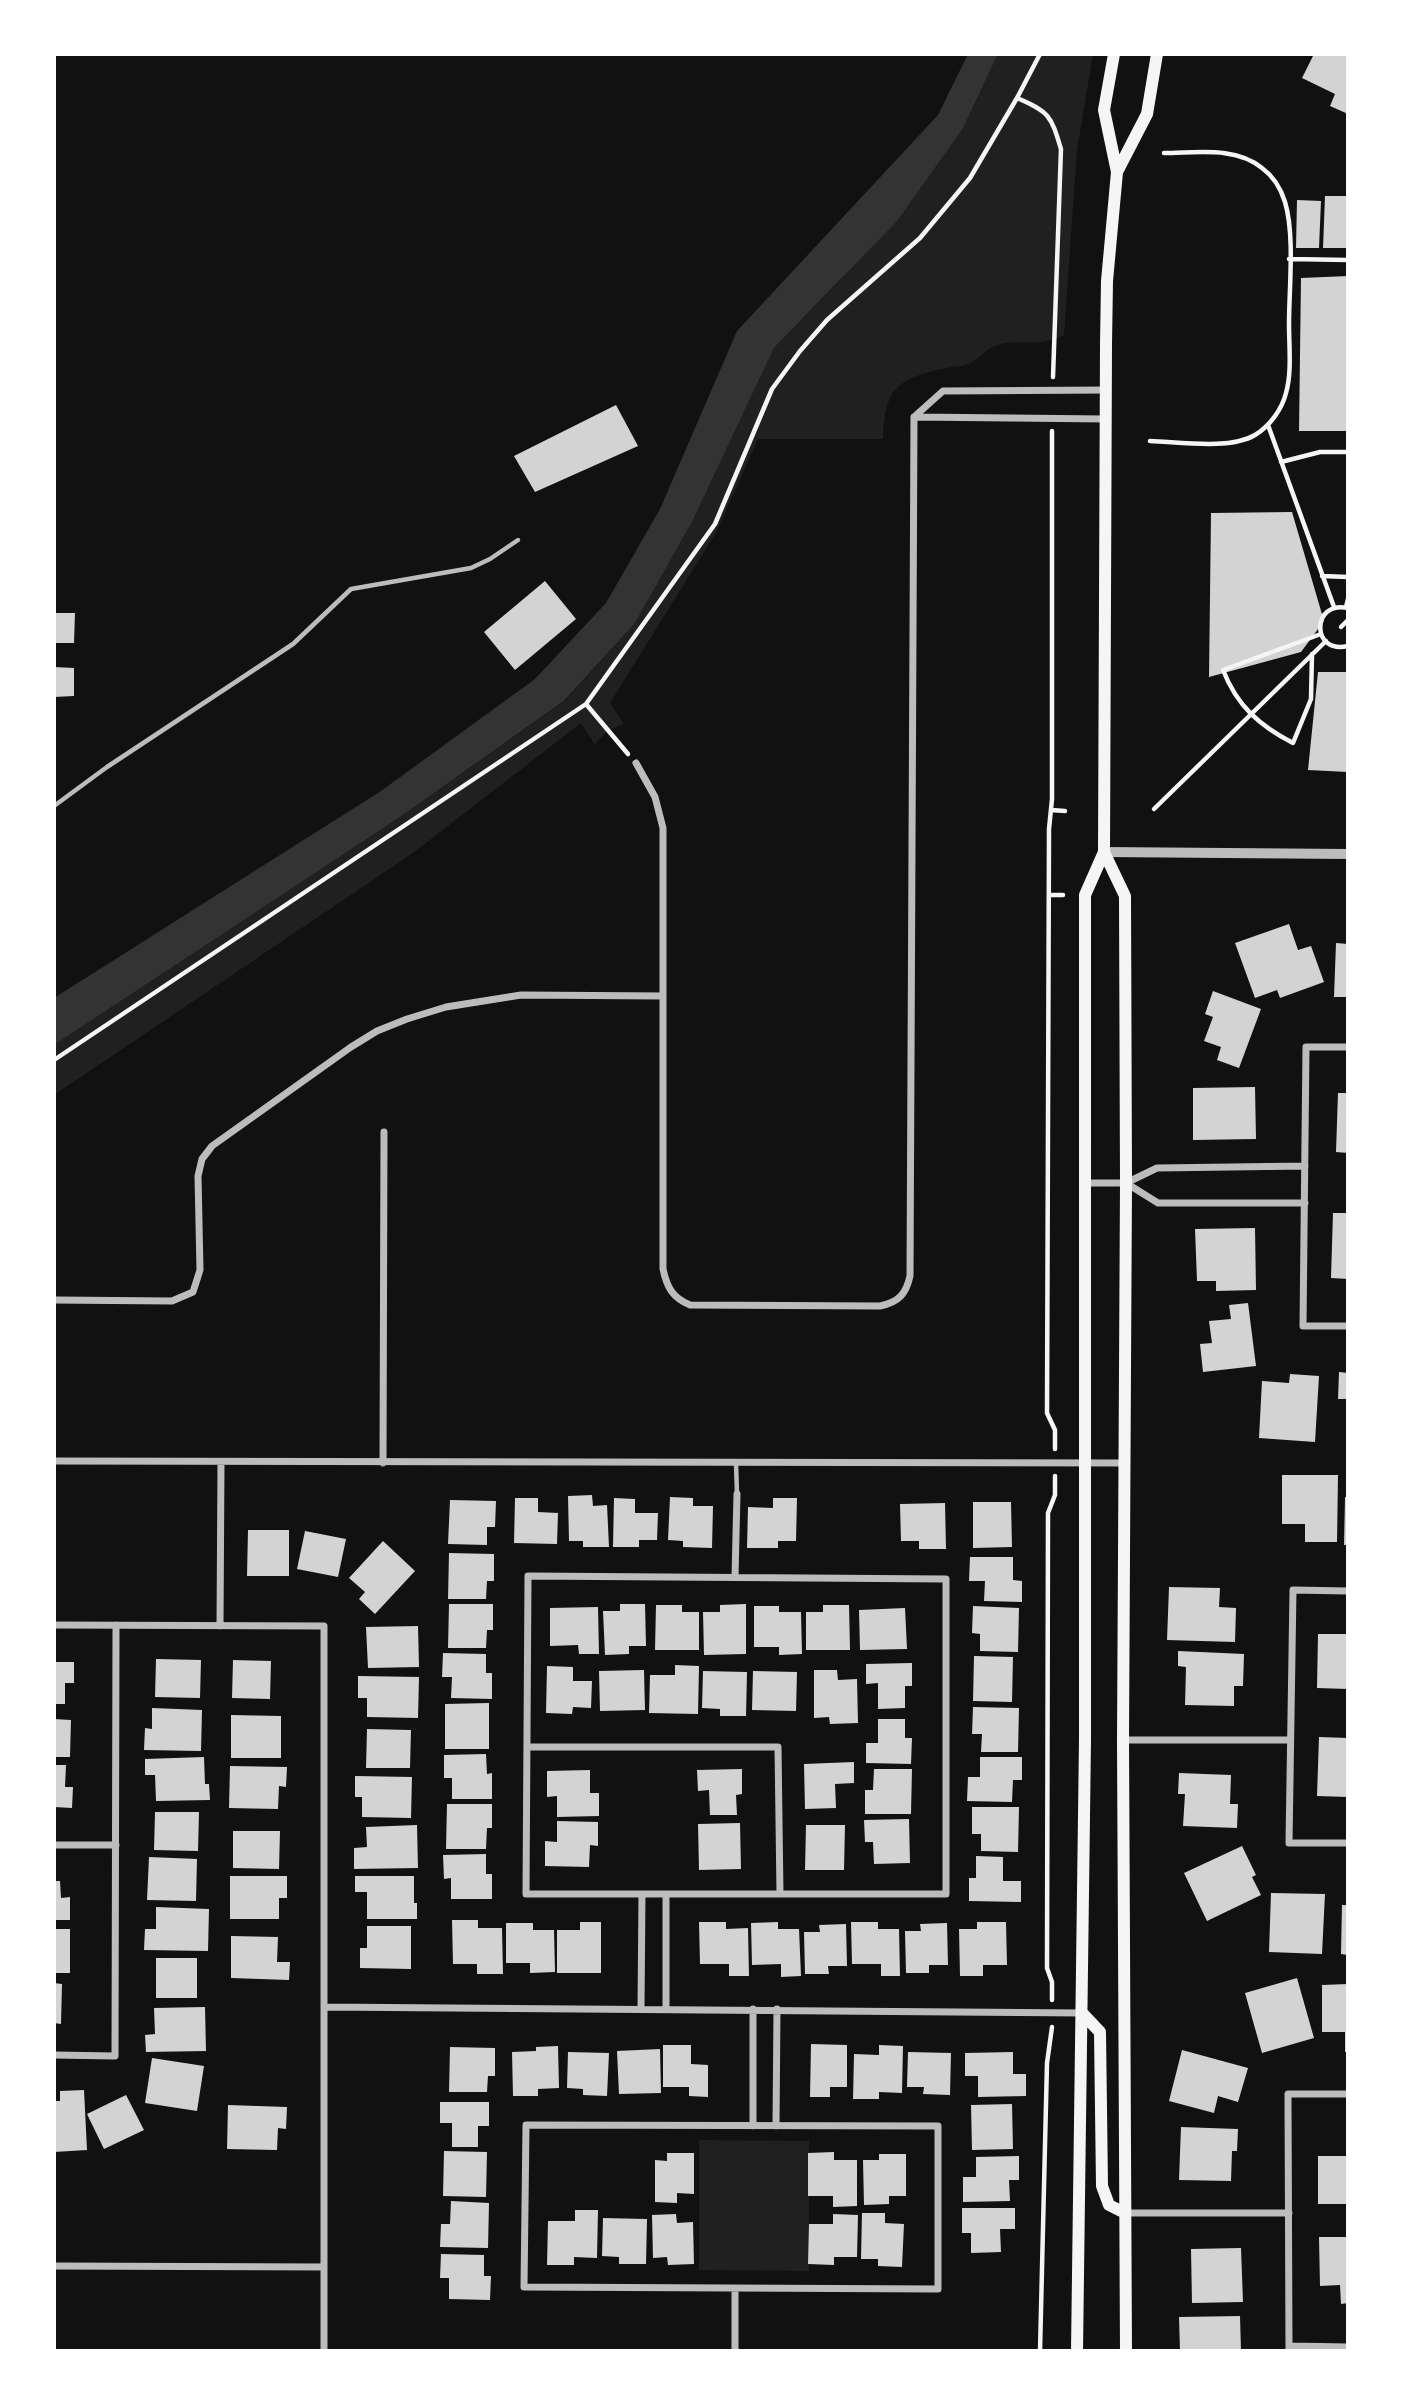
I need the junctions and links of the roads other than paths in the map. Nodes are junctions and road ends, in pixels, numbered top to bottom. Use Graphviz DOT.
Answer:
graph roads {
  1 [pos="1114,54"];
  2 [pos="1157,54"];
  3 [pos="1117,172"];
  4 [pos="1106,390"];
  5 [pos="915,417"];
  6 [pos="1106,419"];
  7 [pos="518,540"];
  8 [pos="636,764"];
  9 [pos="54,806"];
  10 [pos="1104,852"];
  11 [pos="1348,854"];
  12 [pos="663,996"];
  13 [pos="1348,1047"];
  14 [pos="384,1132"];
  15 [pos="1305,1166"];
  16 [pos="1085,1183"];
  17 [pos="1126,1183"];
  18 [pos="1305,1203"];
  19 [pos="54,1300"];
  20 [pos="1348,1326"];
  21 [pos="54,1461"];
  22 [pos="221,1463"];
  23 [pos="383,1463"];
  24 [pos="736,1463"];
  25 [pos="1084,1463"];
  26 [pos="1124,1463"];
  27 [pos="737,1494"];
  28 [pos="735,1577"];
  29 [pos="1348,1591"];
  30 [pos="54,1625"];
  31 [pos="116,1625"];
  32 [pos="220,1626"];
  33 [pos="1123,1740"];
  34 [pos="1290,1740"];
  35 [pos="527,1747"];
  36 [pos="1348,1843"];
  37 [pos="54,1844"];
  38 [pos="116,1845"];
  39 [pos="642,1894"];
  40 [pos="666,1894"];
  41 [pos="780,1894"];
  42 [pos="324,2007"];
  43 [pos="641,2008"];
  44 [pos="666,2008"];
  45 [pos="753,2009"];
  46 [pos="777,2009"];
  47 [pos="1083,2013"];
  48 [pos="54,2055"];
  49 [pos="1348,2094"];
  50 [pos="753,2126"];
  51 [pos="776,2126"];
  52 [pos="1125,2213"];
  53 [pos="1289,2213"];
  54 [pos="54,2266"];
  55 [pos="324,2267"];
  56 [pos="735,2289"];
  57 [pos="1348,2347"];
  58 [pos="1289,2348"];
  59 [pos="324,2351"];
  60 [pos="736,2351"];
  61 [pos="1077,2351"];
  62 [pos="1126,2351"];
  1 -- 3 [label="main road"];
  2 -- 3 [label="main road"];
  3 -- 4 [label="main road"];
  4 -- 5 [label="street"];
  4 -- 6 [label="main road"];
  5 -- 6 [label="street"];
  5 -- 12 [label="street"];
  6 -- 10 [label="main road"];
  7 -- 9 [label="lane"];
  8 -- 12 [label="street"];
  10 -- 11 [label="street"];
  10 -- 16 [label="main road"];
  10 -- 17 [label="main road"];
  12 -- 19 [label="street"];
  13 -- 15 [label="street"];
  14 -- 23 [label="street"];
  15 -- 17 [label="street"];
  15 -- 18 [label="street"];
  16 -- 17 [label="street"];
  16 -- 25 [label="main road"];
  17 -- 18 [label="street"];
  17 -- 26 [label="main road"];
  18 -- 20 [label="street"];
  21 -- 22 [label="street"];
  22 -- 23 [label="street"];
  22 -- 32 [label="street"];
  23 -- 24 [label="street"];
  24 -- 25 [label="street"];
  24 -- 27 [label="lane"];
  25 -- 26 [label="street"];
  25 -- 47 [label="main road"];
  26 -- 33 [label="main road"];
  27 -- 28 [label="street"];
  28 -- 35 [label="street"];
  28 -- 41 [label="street"];
  29 -- 34 [label="street"];
  30 -- 31 [label="street"];
  31 -- 32 [label="street"];
  31 -- 38 [label="street"];
  32 -- 42 [label="street"];
  33 -- 34 [label="street"];
  33 -- 52 [label="main road"];
  34 -- 36 [label="street"];
  35 -- 39 [label="street"];
  35 -- 41 [label="street"];
  37 -- 38 [label="street"];
  38 -- 48 [label="street"];
  39 -- 40 [label="street"];
  39 -- 43 [label="street"];
  40 -- 41 [label="street"];
  40 -- 44 [label="street"];
  42 -- 43 [label="street"];
  42 -- 55 [label="street"];
  43 -- 44 [label="street"];
  44 -- 45 [label="street"];
  45 -- 46 [label="street"];
  45 -- 50 [label="street"];
  46 -- 47 [label="street"];
  46 -- 51 [label="street"];
  47 -- 52 [label="main road"];
  47 -- 61 [label="main road"];
  49 -- 53 [label="street"];
  50 -- 51 [label="street"];
  50 -- 56 [label="street"];
  51 -- 56 [label="street"];
  52 -- 53 [label="street"];
  52 -- 62 [label="main road"];
  53 -- 58 [label="street"];
  54 -- 55 [label="street"];
  55 -- 59 [label="street"];
  56 -- 60 [label="street"];
  57 -- 58 [label="street"];
}
